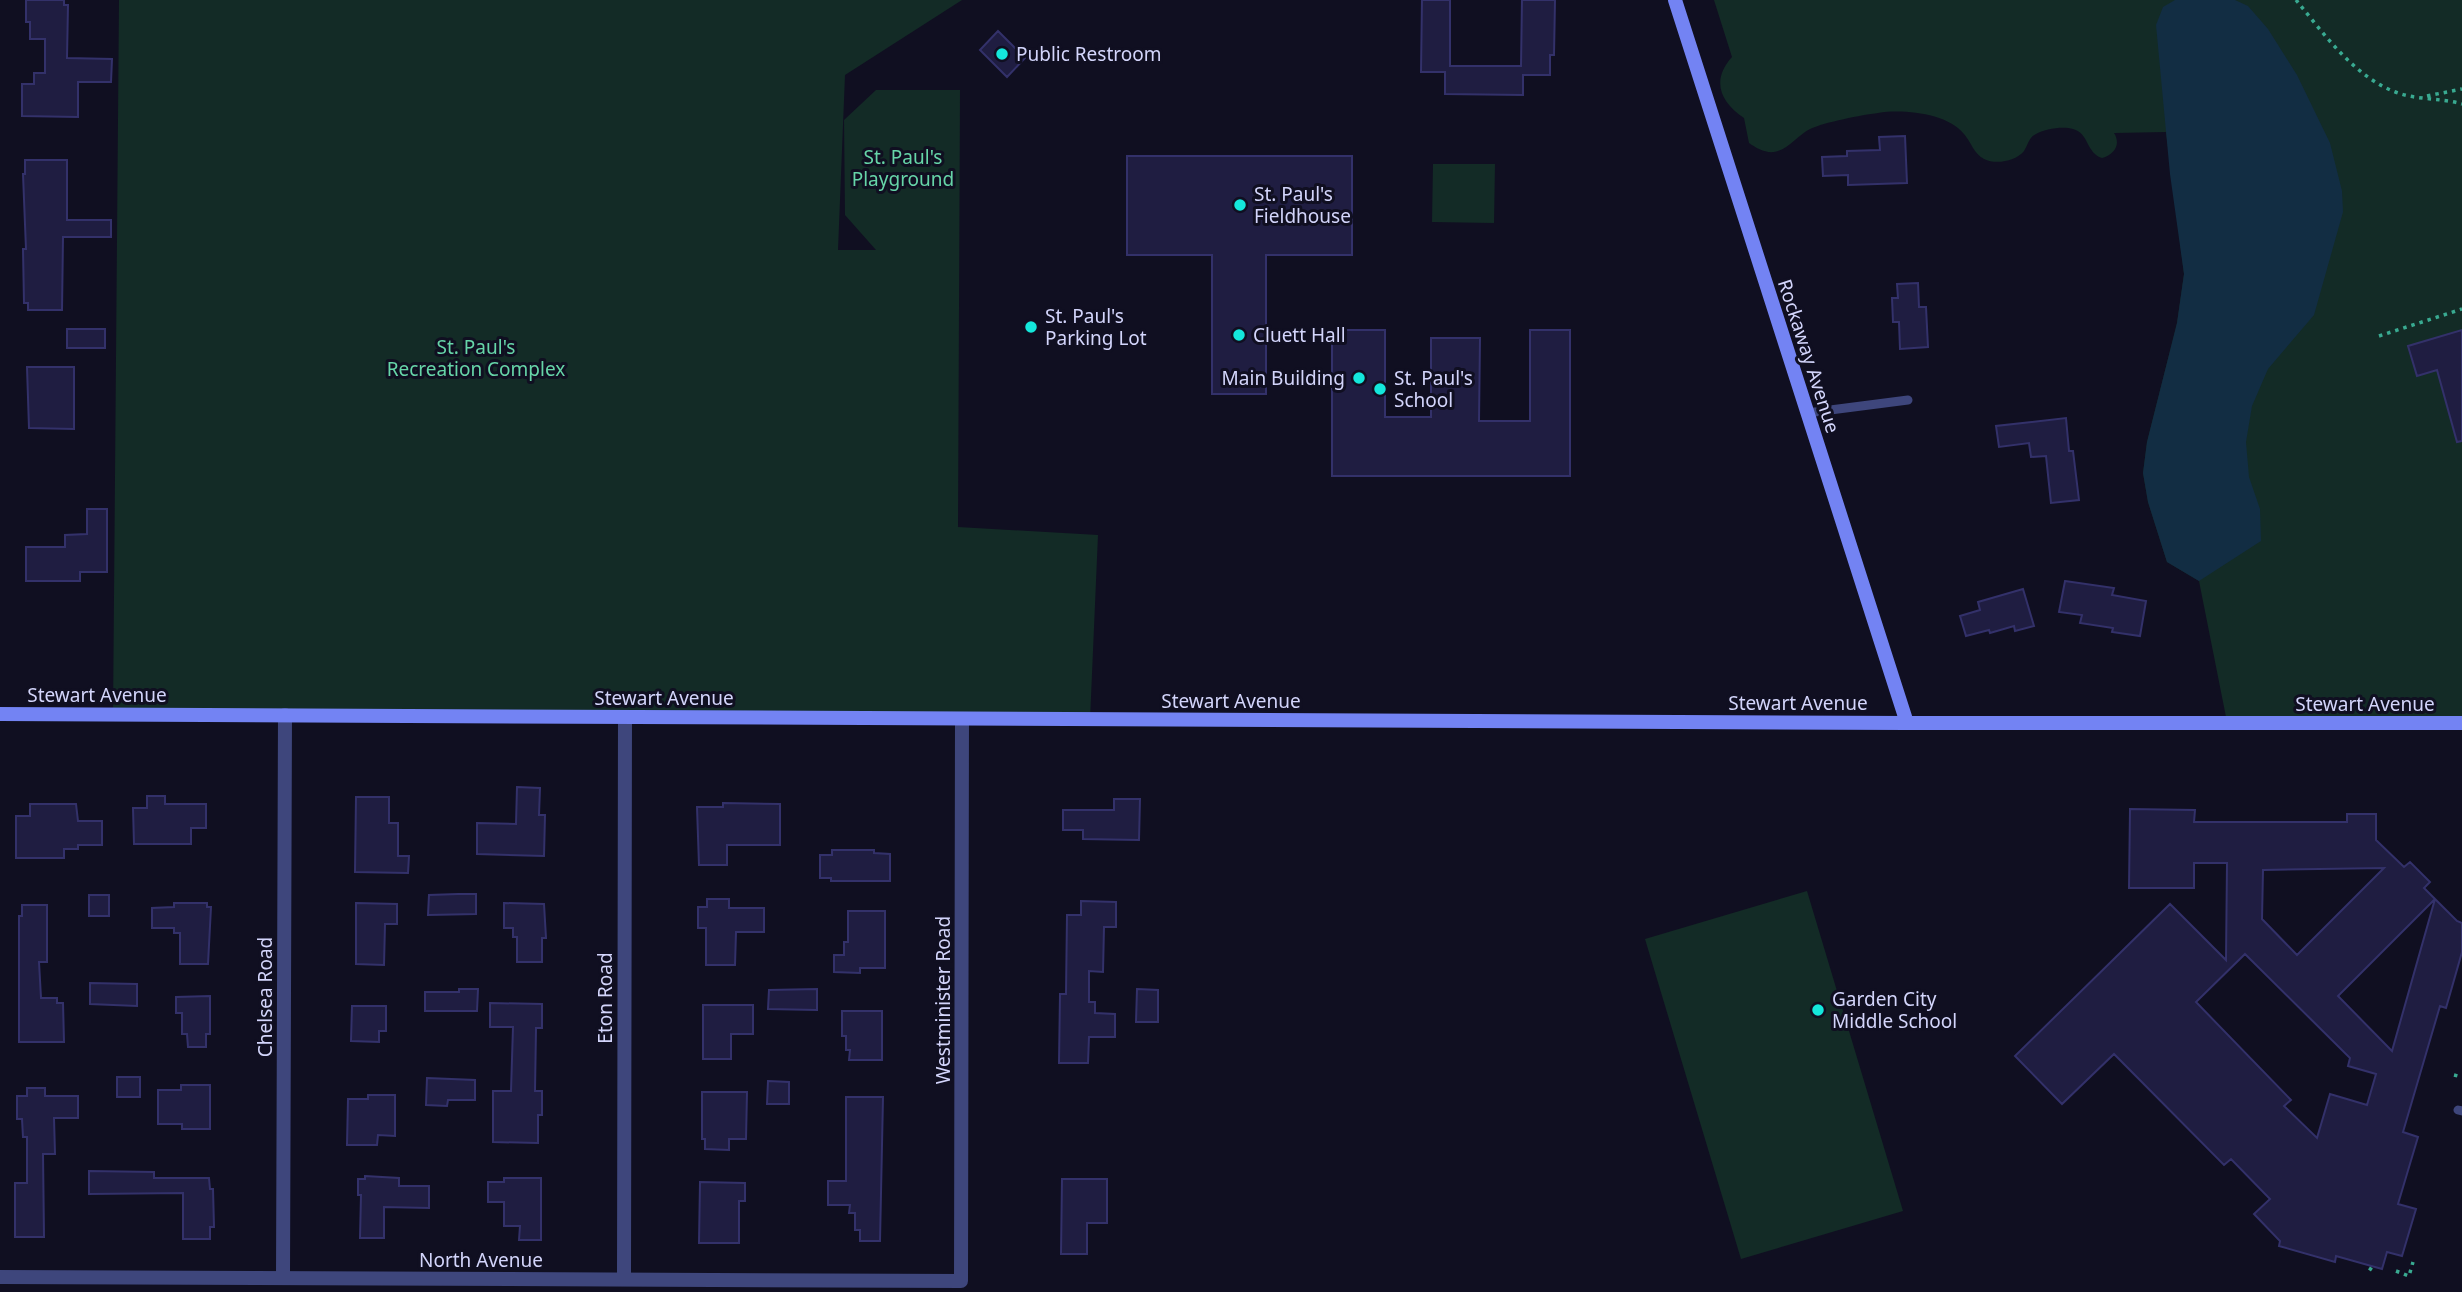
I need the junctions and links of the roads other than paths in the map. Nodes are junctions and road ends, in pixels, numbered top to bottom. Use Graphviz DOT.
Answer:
graph roads {
  1 [pos="1675,0"];
  2 [pos="1908,400"];
  3 [pos="1807,413"];
  4 [pos="0,714"];
  5 [pos="285,715"];
  6 [pos="625,717"];
  7 [pos="962,719"];
  8 [pos="1907,723"];
  9 [pos="2462,723"];
  10 [pos="0,1277"];
  11 [pos="283,1278"];
  12 [pos="624,1280"];
  13 [pos="961,1282"];
  1 -- 3 [label="main road, Rockaway Avenue"];
  2 -- 3 [label="lane"];
  3 -- 8 [label="main road, Rockaway Avenue"];
  4 -- 5 [label="main road, Stewart Avenue"];
  5 -- 6 [label="main road, Stewart Avenue"];
  5 -- 11 [label="street, Chelsea Road"];
  6 -- 7 [label="main road, Stewart Avenue"];
  6 -- 12 [label="street, Eton Road"];
  7 -- 8 [label="main road, Stewart Avenue"];
  7 -- 13 [label="street, Westminister Road"];
  8 -- 9 [label="main road, Stewart Avenue"];
  10 -- 11 [label="street, North Avenue"];
  11 -- 12 [label="street, North Avenue"];
  12 -- 13 [label="street, North Avenue"];
}
